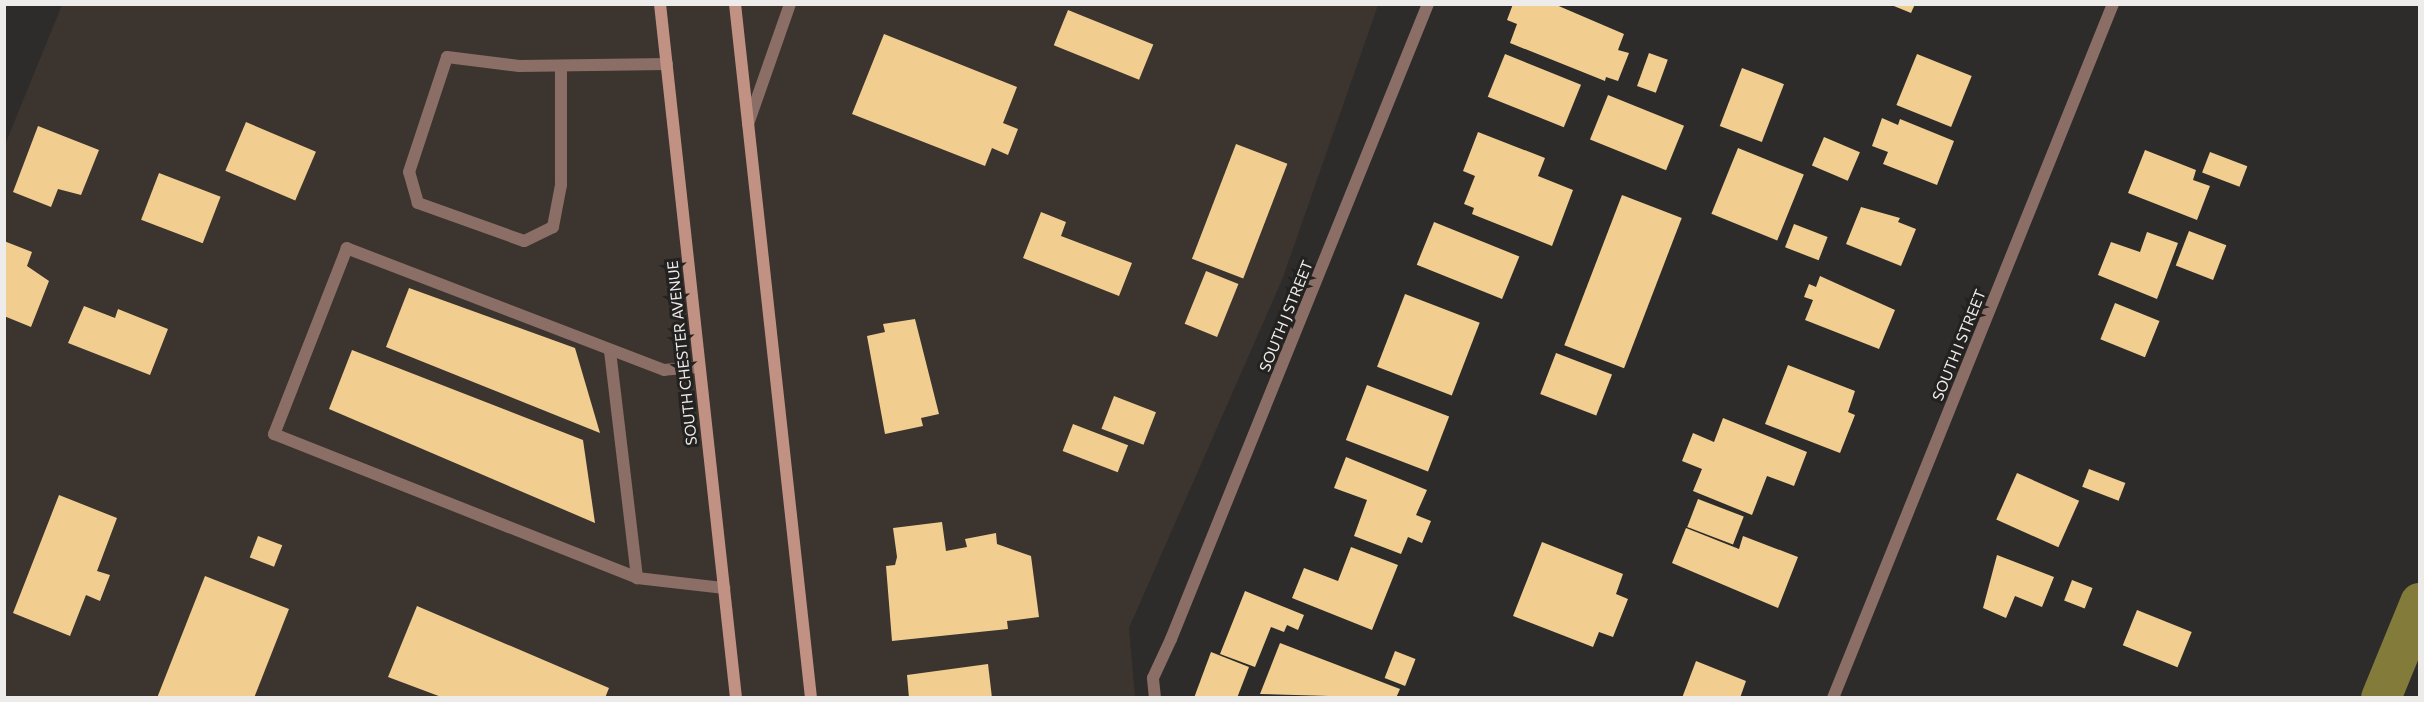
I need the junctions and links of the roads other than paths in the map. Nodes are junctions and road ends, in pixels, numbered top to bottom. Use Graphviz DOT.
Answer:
graph roads {
  1 [pos="660,4"];
  2 [pos="735,4"];
  3 [pos="790,4"];
  4 [pos="1428,4"];
  5 [pos="2113,4"];
  6 [pos="667,64"];
  7 [pos="561,66"];
  8 [pos="748,124"];
  9 [pos="610,351"];
  10 [pos="697,367"];
  11 [pos="637,579"];
  12 [pos="724,588"];
  13 [pos="736,698"];
  14 [pos="811,698"];
  15 [pos="1155,698"];
  16 [pos="1833,698"];
  1 -- 6 [label="main road, SOUTH CHESTER AVENUE"];
  2 -- 8 [label="main road"];
  3 -- 8 [label="street"];
  4 -- 15 [label="street, SOUTH J STREET"];
  5 -- 16 [label="street, SOUTH I STREET"];
  6 -- 7 [label="street"];
  6 -- 10 [label="main road, SOUTH CHESTER AVENUE"];
  7 -- 7 [label="street"];
  8 -- 14 [label="main road"];
  9 -- 10 [label="street"];
  9 -- 11 [label="street"];
  9 -- 11 [label="street"];
  10 -- 12 [label="main road, SOUTH CHESTER AVENUE"];
  11 -- 12 [label="street"];
  12 -- 13 [label="main road, SOUTH CHESTER AVENUE"];
}
